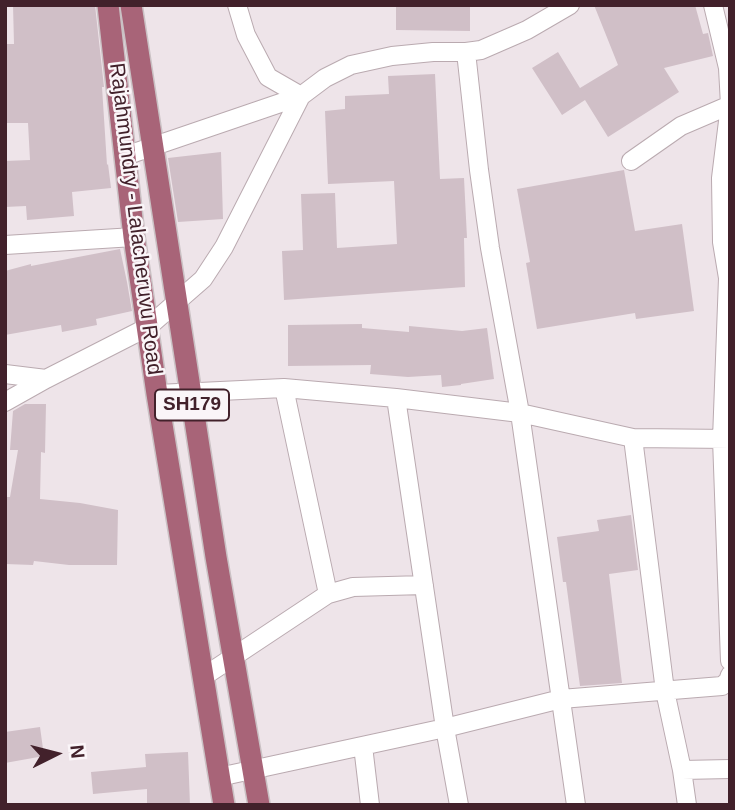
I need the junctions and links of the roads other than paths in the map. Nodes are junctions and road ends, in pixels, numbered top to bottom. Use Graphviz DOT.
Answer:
graph roads {
  1 [pos="108,5"];
  2 [pos="131,5"];
  3 [pos="237,5"];
  4 [pos="570,5"];
  5 [pos="713,5"];
  6 [pos="466,52"];
  7 [pos="301,96"];
  8 [pos="730,105"];
  9 [pos="152,147"];
  10 [pos="125,156"];
  11 [pos="631,161"];
  12 [pos="134,237"];
  13 [pos="726,241"];
  14 [pos="5,245"];
  15 [pos="176,303"];
  16 [pos="148,327"];
  17 [pos="5,374"];
  18 [pos="46,379"];
  19 [pos="284,387"];
  20 [pos="190,393"];
  21 [pos="157,394"];
  22 [pos="396,398"];
  23 [pos="5,402"];
  24 [pos="520,413"];
  25 [pos="633,438"];
  26 [pos="726,439"];
  27 [pos="424,585"];
  28 [pos="328,594"];
  29 [pos="233,657"];
  30 [pos="730,661"];
  31 [pos="730,675"];
  32 [pos="203,677"];
  33 [pos="665,691"];
  34 [pos="561,699"];
  35 [pos="445,729"];
  36 [pos="363,746"];
  37 [pos="730,769"];
  38 [pos="253,770"];
  39 [pos="682,770"];
  40 [pos="219,777"];
  41 [pos="224,805"];
  42 [pos="259,805"];
  43 [pos="370,805"];
  44 [pos="458,805"];
  45 [pos="576,805"];
  46 [pos="687,805"];
  1 -- 10 [label="main road, Rajahmundry - Lalacheruvu Road / SH179"];
  2 -- 9 [label="main road, SH179"];
  3 -- 7 [label="street"];
  4 -- 6 [label="street"];
  5 -- 8 [label="street"];
  6 -- 7 [label="street"];
  6 -- 24 [label="street"];
  7 -- 9 [label="street"];
  7 -- 15 [label="street"];
  8 -- 11 [label="street"];
  8 -- 13 [label="street"];
  9 -- 10 [label="street"];
  9 -- 15 [label="main road, SH179"];
  10 -- 12 [label="main road, Rajahmundry - Lalacheruvu Road / SH179"];
  12 -- 14 [label="street"];
  12 -- 16 [label="main road, Rajahmundry - Lalacheruvu Road / SH179"];
  13 -- 26 [label="street"];
  15 -- 16 [label="street"];
  15 -- 20 [label="main road, SH179"];
  16 -- 18 [label="street"];
  16 -- 21 [label="main road, Rajahmundry - Lalacheruvu Road / SH179"];
  17 -- 18 [label="street"];
  18 -- 23 [label="street"];
  19 -- 20 [label="street"];
  19 -- 22 [label="street"];
  19 -- 28 [label="street"];
  20 -- 21 [label="street"];
  20 -- 29 [label="main road, SH179"];
  21 -- 32 [label="main road, Rajahmundry - Lalacheruvu Road / SH179"];
  22 -- 24 [label="street"];
  22 -- 27 [label="street"];
  24 -- 25 [label="street"];
  24 -- 34 [label="street"];
  25 -- 26 [label="street"];
  25 -- 33 [label="street"];
  26 -- 30 [label="street"];
  27 -- 28 [label="street"];
  27 -- 35 [label="street"];
  28 -- 29 [label="street"];
  29 -- 32 [label="street"];
  29 -- 38 [label="main road, SH179"];
  31 -- 33 [label="street"];
  32 -- 40 [label="main road, Rajahmundry - Lalacheruvu Road / SH179"];
  33 -- 34 [label="street"];
  33 -- 39 [label="street"];
  34 -- 35 [label="street"];
  34 -- 45 [label="street"];
  35 -- 36 [label="street"];
  35 -- 44 [label="street"];
  36 -- 38 [label="street"];
  36 -- 43 [label="street"];
  37 -- 39 [label="street"];
  38 -- 40 [label="street"];
  38 -- 42 [label="main road, SH179"];
  39 -- 46 [label="street"];
  40 -- 41 [label="main road, Rajahmundry - Lalacheruvu Road / SH179"];
}
